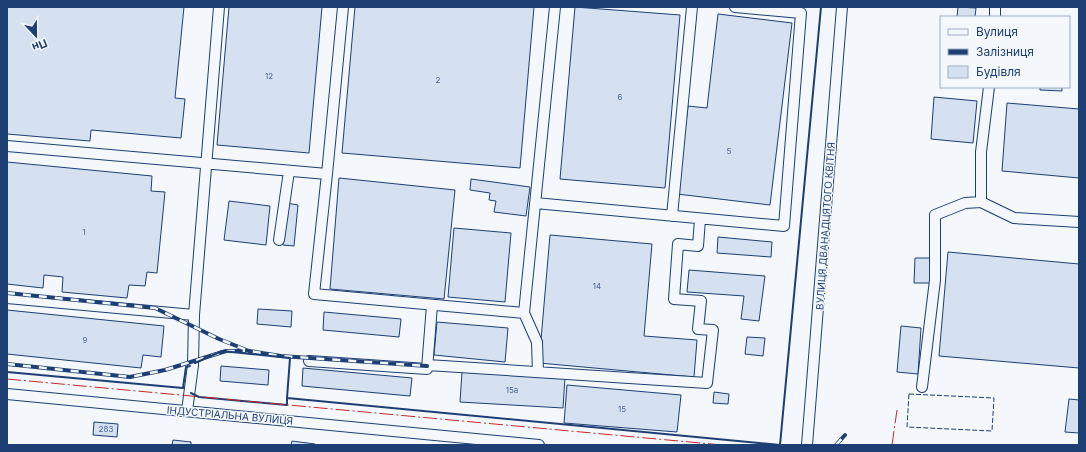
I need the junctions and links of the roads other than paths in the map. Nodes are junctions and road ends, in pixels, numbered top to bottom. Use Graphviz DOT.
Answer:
graph roads {
  1 [pos="219,7"];
  2 [pos="343,7"];
  3 [pos="555,7"];
  4 [pos="692,7"];
  5 [pos="735,7"];
  6 [pos="842,7"];
  7 [pos="750,8"];
  8 [pos="989,88"];
  9 [pos="7,146"];
  10 [pos="205,164"];
  11 [pos="289,171"];
  12 [pos="327,174"];
  13 [pos="981,202"];
  14 [pos="535,203"];
  15 [pos="672,216"];
  16 [pos="700,218"];
  17 [pos="1079,222"];
  18 [pos="279,240"];
  19 [pos="7,298"];
  20 [pos="432,305"];
  21 [pos="524,313"];
  22 [pos="194,315"];
  23 [pos="309,361"];
  24 [pos="427,365"];
  25 [pos="538,372"];
  26 [pos="922,387"];
  27 [pos="7,394"];
  28 [pos="187,411"];
  29 [pos="452,441"];
  30 [pos="539,445"];
  31 [pos="807,445"];
  1 -- 10 [label="street"];
  2 -- 12 [label="street"];
  3 -- 14 [label="street"];
  4 -- 15 [label="street"];
  5 -- 7 [label="street"];
  6 -- 31 [label="street, ВУЛИЦЯ ДВАНАДЦЯТОГО КВІТНЯ"];
  7 -- 16 [label="street"];
  8 -- 13 [label="street"];
  9 -- 10 [label="street"];
  10 -- 11 [label="street"];
  10 -- 22 [label="street"];
  11 -- 12 [label="street"];
  11 -- 18 [label="street"];
  12 -- 20 [label="street"];
  13 -- 17 [label="street"];
  13 -- 26 [label="street"];
  14 -- 15 [label="street"];
  14 -- 21 [label="street"];
  15 -- 16 [label="street"];
  16 -- 25 [label="street"];
  19 -- 22 [label="street"];
  20 -- 21 [label="street"];
  20 -- 24 [label="street"];
  21 -- 25 [label="street"];
  22 -- 28 [label="street"];
  23 -- 24 [label="street"];
  24 -- 25 [label="street"];
  27 -- 28 [label="street, ІНДУСТРІАЛЬНА ВУЛИЦЯ"];
  28 -- 29 [label="street, ІНДУСТРІАЛЬНА ВУЛИЦЯ"];
  29 -- 30 [label="street, ІНДУСТРІАЛЬНА ВУЛИЦЯ"];
}
